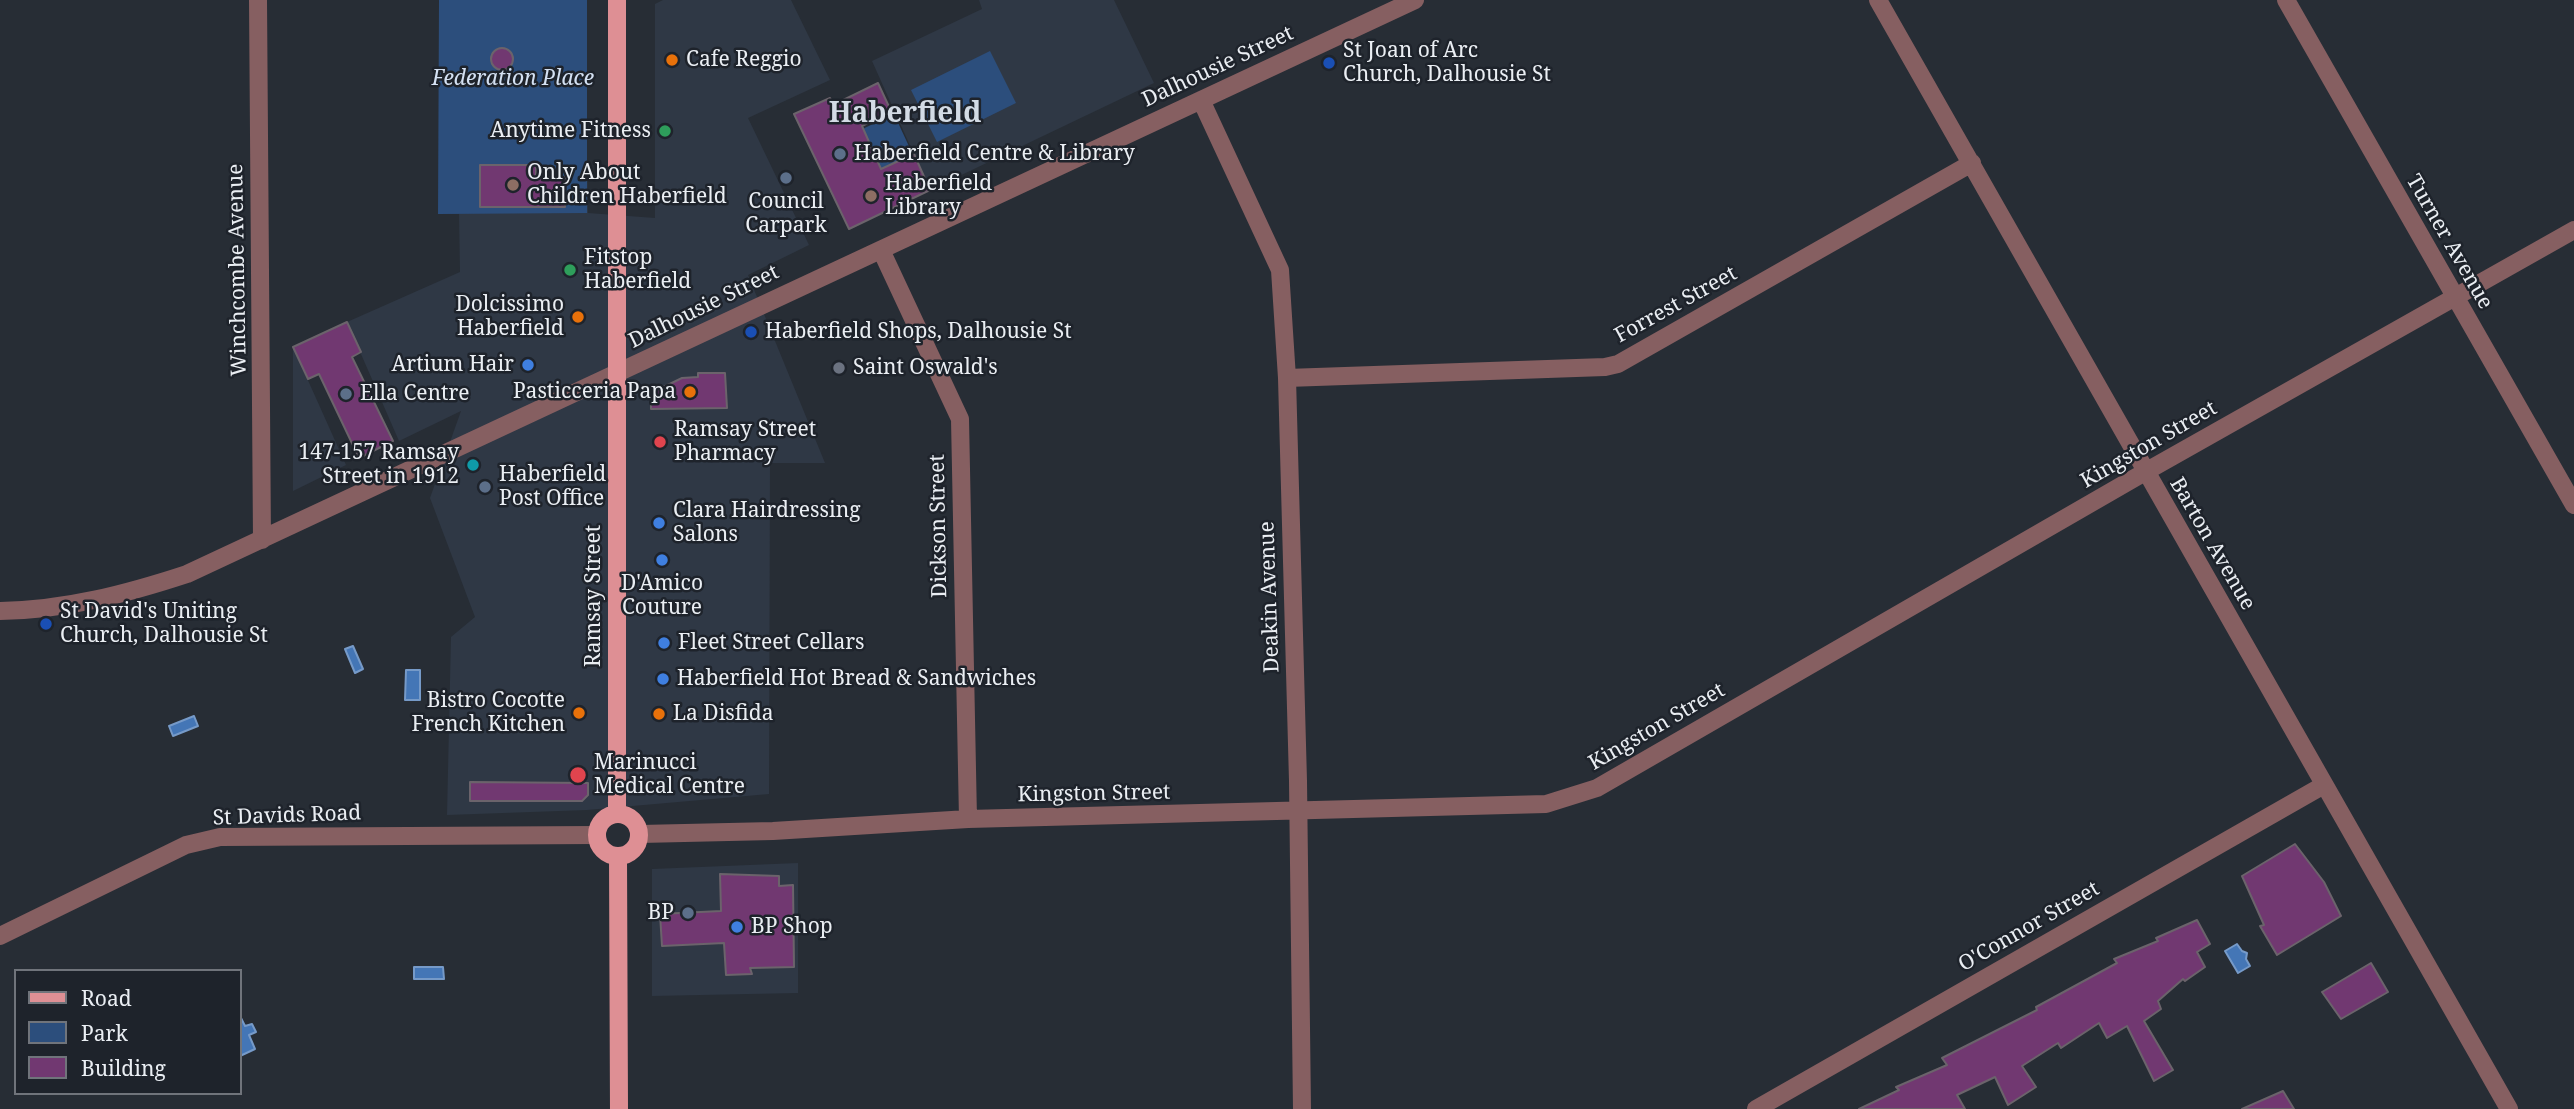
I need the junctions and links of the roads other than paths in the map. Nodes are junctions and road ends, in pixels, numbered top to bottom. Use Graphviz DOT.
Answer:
graph roads {
  1 [pos="258,0"];
  2 [pos="617,0"];
  3 [pos="1415,0"];
  4 [pos="1878,0"];
  5 [pos="2286,0"];
  6 [pos="1201,100"];
  7 [pos="1972,163"];
  8 [pos="2574,230"];
  9 [pos="881,250"];
  10 [pos="2455,298"];
  11 [pos="616,374"];
  12 [pos="1287,378"];
  13 [pos="2145,472"];
  14 [pos="2574,505"];
  15 [pos="262,540"];
  16 [pos="0,611"];
  17 [pos="2324,785"];
  18 [pos="1298,812"];
  19 [pos="618,813"];
  20 [pos="968,819"];
  21 [pos="640,834"];
  22 [pos="597,835"];
  23 [pos="618,856"];
  24 [pos="0,936"];
  25 [pos="619,1109"];
  26 [pos="1302,1109"];
  27 [pos="1756,1109"];
  28 [pos="2509,1109"];
  1 -- 15 [label="street, Winchcombe Avenue"];
  2 -- 11 [label="main road, Ramsay Street"];
  3 -- 6 [label="street, Dalhousie Street"];
  4 -- 7 [label="street, Barton Avenue"];
  5 -- 10 [label="street, Turner Avenue"];
  6 -- 9 [label="street, Dalhousie Street"];
  6 -- 12 [label="street, Deakin Avenue"];
  7 -- 12 [label="street, Forrest Street"];
  7 -- 13 [label="street, Barton Avenue"];
  8 -- 10 [label="street, Kingston Street"];
  9 -- 11 [label="street, Dalhousie Street"];
  9 -- 20 [label="street, Dickson Street"];
  10 -- 13 [label="street, Kingston Street"];
  10 -- 14 [label="street, Turner Avenue"];
  11 -- 15 [label="street, Dalhousie Street"];
  11 -- 19 [label="main road, Ramsay Street"];
  12 -- 18 [label="street, Deakin Avenue"];
  13 -- 17 [label="street, Barton Avenue"];
  13 -- 18 [label="street, Kingston Street"];
  15 -- 16 [label="street, Dalhousie Street"];
  17 -- 27 [label="street, O'Connor Street"];
  17 -- 28 [label="street, Barton Avenue"];
  18 -- 20 [label="street, Kingston Street"];
  18 -- 26 [label="street, Deakin Avenue"];
  19 -- 21 [label="main road"];
  19 -- 22 [label="main road"];
  20 -- 21 [label="street, Kingston Street"];
  21 -- 23 [label="main road"];
  22 -- 23 [label="main road"];
  22 -- 24 [label="street, St Davids Road"];
  23 -- 25 [label="main road"];
}
